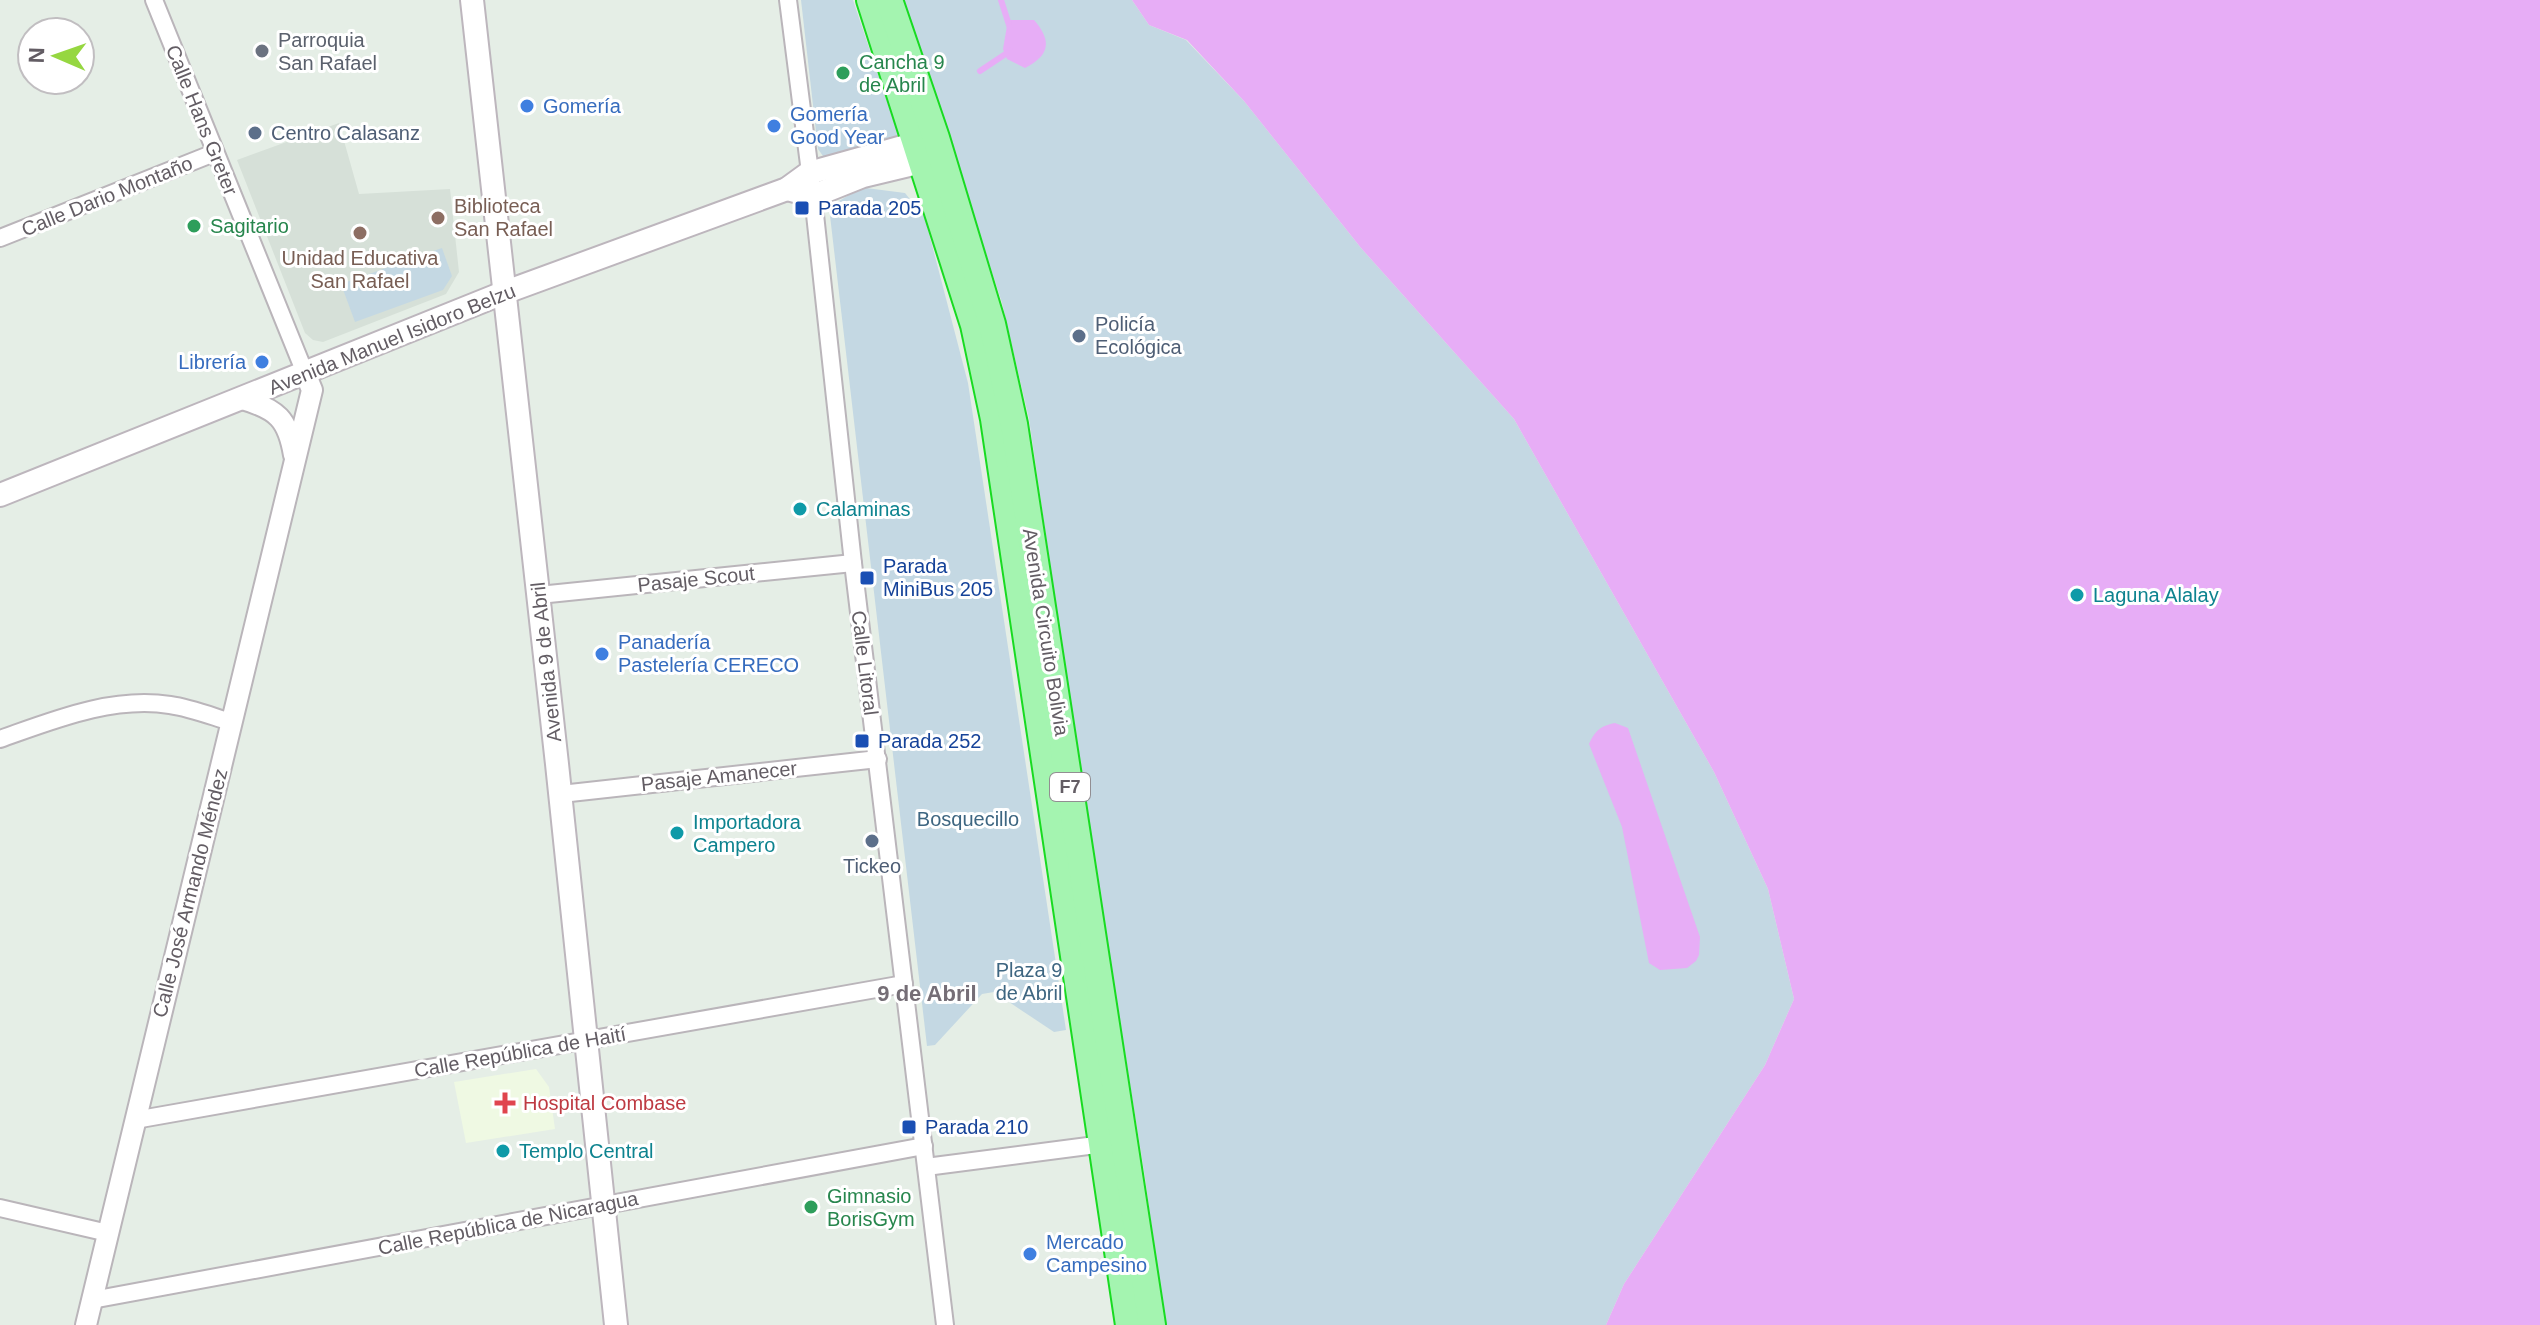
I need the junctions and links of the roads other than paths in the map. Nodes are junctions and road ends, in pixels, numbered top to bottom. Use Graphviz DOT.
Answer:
graph roads {
  1 [pos="154,0"];
  2 [pos="472,0"];
  3 [pos="788,0"];
  4 [pos="870,0"];
  5 [pos="889,0"];
  6 [pos="930,150"];
  7 [pos="214,153"];
  8 [pos="809,173"];
  9 [pos="787,189"];
  10 [pos="813,196"];
  11 [pos="0,238"];
  12 [pos="503,293"];
  13 [pos="305,373"];
  14 [pos="242,399"];
  15 [pos="295,460"];
  16 [pos="0,495"];
  17 [pos="853,563"];
  18 [pos="539,595"];
  19 [pos="231,722"];
  20 [pos="0,739"];
  21 [pos="878,759"];
  22 [pos="561,794"];
  23 [pos="904,984"];
  24 [pos="587,1041"];
  25 [pos="135,1120"];
  26 [pos="1114,1142"];
  27 [pos="924,1146"];
  28 [pos="926,1167"];
  29 [pos="603,1205"];
  30 [pos="0,1208"];
  31 [pos="108,1233"];
  32 [pos="92,1300"];
  33 [pos="86,1325"];
  34 [pos="616,1325"];
  35 [pos="945,1325"];
  36 [pos="1129,1325"];
  37 [pos="1152,1325"];
  1 -- 7 [label="street, Calle Hans Greter"];
  2 -- 12 [label="main road, Avenida 9 de Abril"];
  3 -- 8 [label="street, Calle Litoral"];
  4 -- 6 [label="highway, Avenida Circuito Bolivia / F7"];
  5 -- 6 [label="highway, Avenida Circuito Bolivia / F7"];
  6 -- 8 [label="main road, Avenida Manuel Isidoro Belzu"];
  6 -- 10 [label="main road"];
  6 -- 26 [label="highway, Avenida Circuito Bolivia / F7"];
  7 -- 11 [label="street, Calle Dario Montaño"];
  7 -- 13 [label="street, Calle Hans Greter"];
  8 -- 9 [label="main road, Avenida Manuel Isidoro Belzu"];
  8 -- 10 [label="street, Calle Litoral"];
  9 -- 10 [label="main road"];
  9 -- 12 [label="main road, Avenida Manuel Isidoro Belzu"];
  10 -- 17 [label="street, Calle Litoral"];
  12 -- 13 [label="main road, Avenida Manuel Isidoro Belzu"];
  12 -- 18 [label="main road, Avenida 9 de Abril"];
  13 -- 14 [label="main road, Avenida Manuel Isidoro Belzu"];
  13 -- 15 [label="street, Calle José Armando Méndez"];
  14 -- 15 [label="street, Calle José Armando Méndez"];
  14 -- 16 [label="main road, Avenida Manuel Isidoro Belzu"];
  15 -- 19 [label="street, Calle José Armando Méndez"];
  17 -- 18 [label="street, Pasaje Scout"];
  17 -- 21 [label="street, Calle Litoral"];
  18 -- 22 [label="main road, Avenida 9 de Abril"];
  19 -- 20 [label="street"];
  19 -- 25 [label="street, Calle José Armando Méndez"];
  21 -- 22 [label="street, Pasaje Amanecer"];
  21 -- 23 [label="street, Calle Litoral"];
  22 -- 24 [label="main road, Avenida 9 de Abril"];
  23 -- 24 [label="street, Calle República de Haití"];
  23 -- 27 [label="street, Calle Litoral"];
  24 -- 25 [label="street, Calle República de Haití"];
  24 -- 29 [label="main road, Avenida 9 de Abril"];
  25 -- 31 [label="street, Calle José Armando Méndez"];
  26 -- 28 [label="street"];
  26 -- 36 [label="highway, Avenida Circuito Bolivia / F7"];
  26 -- 37 [label="highway, Avenida Circuito Bolivia / F7"];
  27 -- 28 [label="street, Calle Litoral"];
  27 -- 29 [label="street, Calle República de Nicaragua"];
  28 -- 35 [label="street, Calle Litoral"];
  29 -- 32 [label="street, Calle República de Nicaragua"];
  29 -- 34 [label="main road, Avenida 9 de Abril"];
  30 -- 31 [label="street"];
  31 -- 32 [label="street, Calle José Armando Méndez"];
  32 -- 33 [label="street, Calle José Armando Méndez"];
}
